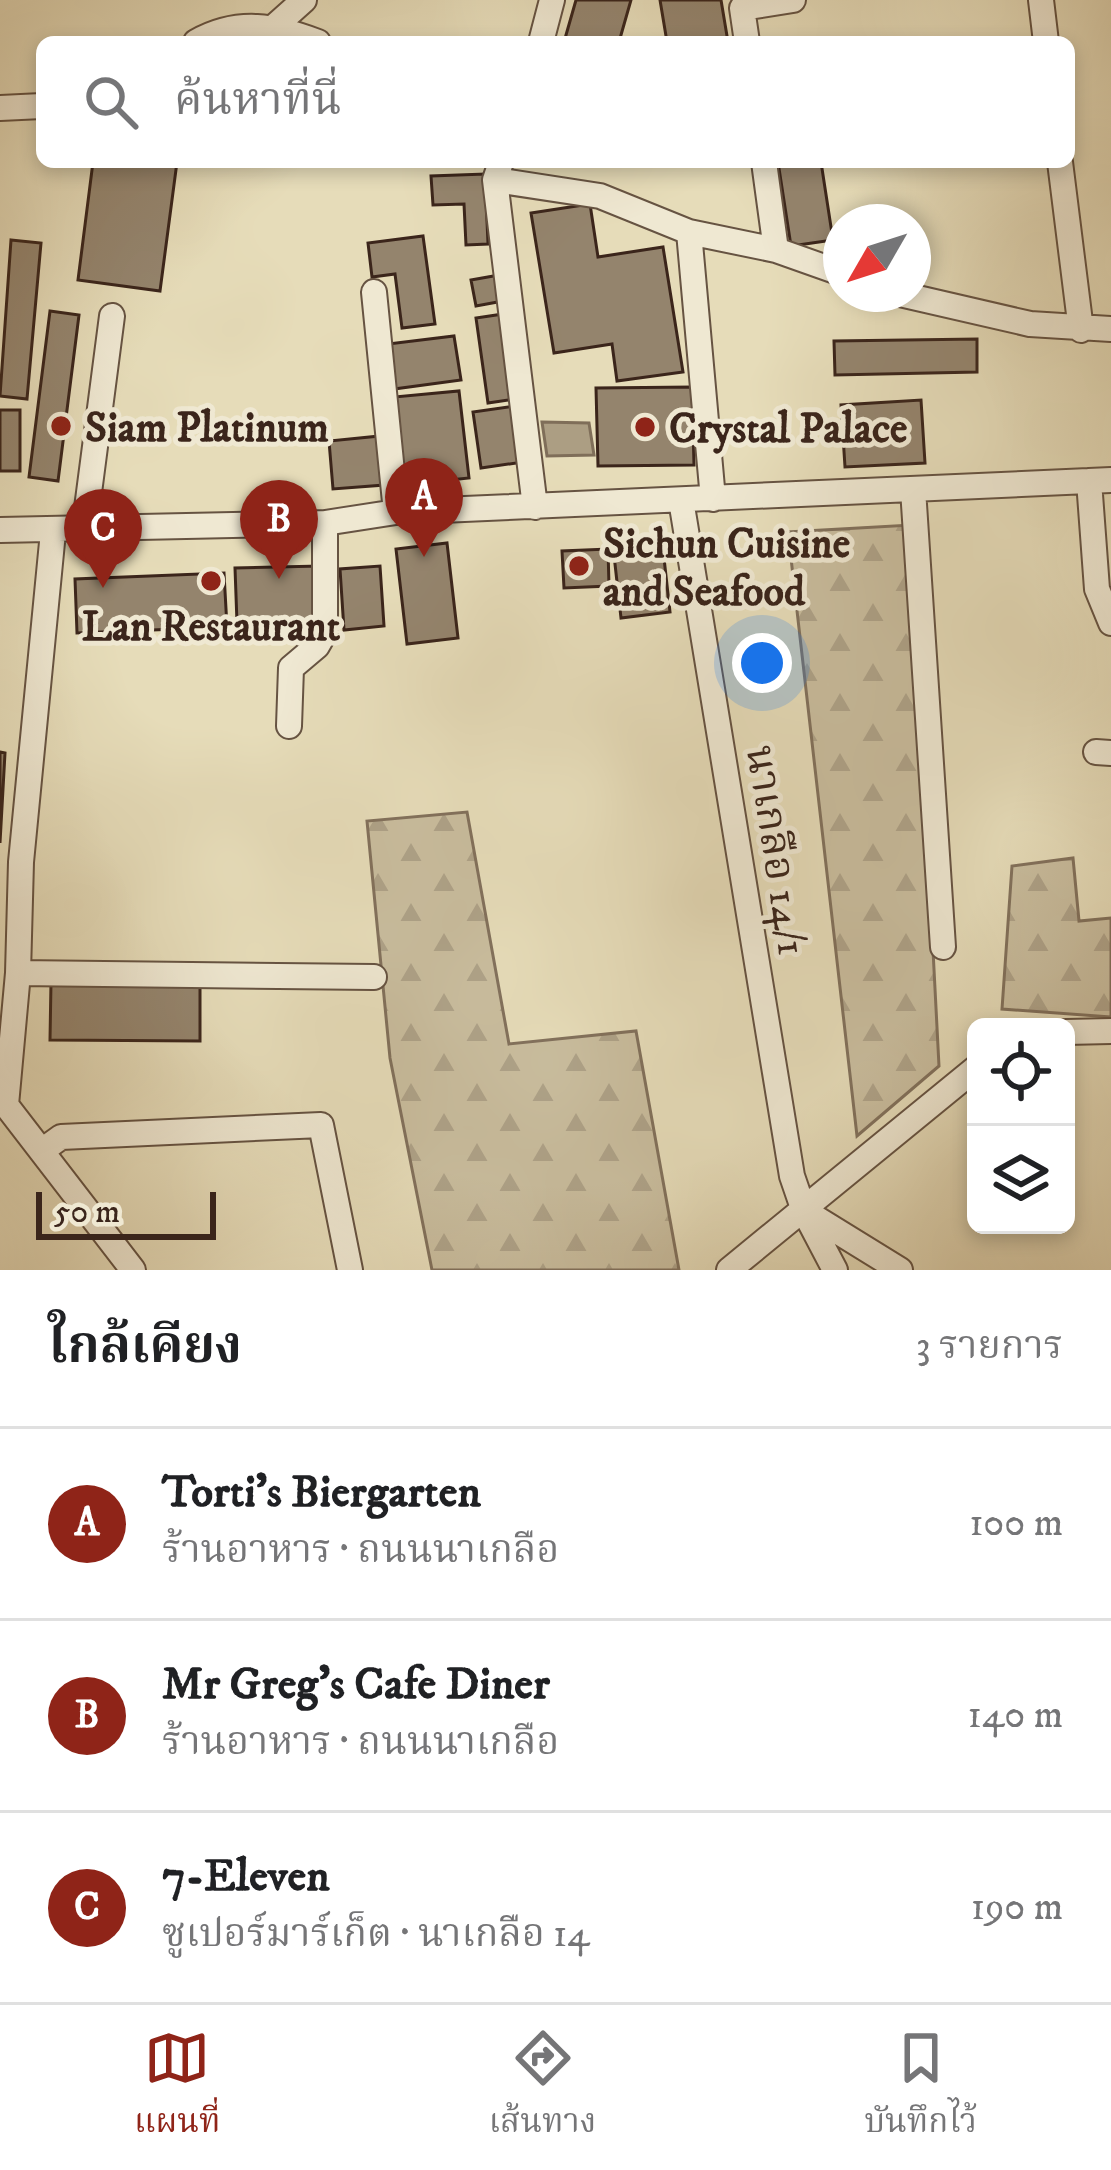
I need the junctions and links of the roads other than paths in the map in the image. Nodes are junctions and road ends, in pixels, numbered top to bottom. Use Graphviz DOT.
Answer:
graph roads {
  1 [pos="304,0"];
  2 [pos="552,0"];
  3 [pos="794,0"];
  4 [pos="1041,0"];
  5 [pos="275,26"];
  6 [pos="211,36"];
  7 [pos="302,36"];
  8 [pos="543,36"];
  9 [pos="746,36"];
  10 [pos="1045,36"];
  11 [pos="36,106"];
  12 [pos="0,108"];
  13 [pos="765,168"];
  14 [pos="1061,168"];
  15 [pos="498,171"];
  16 [pos="689,232"];
  17 [pos="776,250"];
  18 [pos="823,267"];
  19 [pos="374,292"];
  20 [pos="931,301"];
  21 [pos="112,316"];
  22 [pos="1111,329"];
  23 [pos="1081,330"];
  24 [pos="1100,480"];
  25 [pos="913,489"];
  26 [pos="712,499"];
  27 [pos="681,500"];
  28 [pos="535,507"];
  29 [pos="396,512"];
  30 [pos="325,523"];
  31 [pos="0,530"];
  32 [pos="84,531"];
  33 [pos="53,532"];
  34 [pos="1111,623"];
  35 [pos="289,726"];
  36 [pos="11,862"];
  37 [pos="943,947"];
  38 [pos="18,973"];
  39 [pos="374,977"];
  40 [pos="1111,1030"];
  41 [pos="1075,1032"];
  42 [pos="967,1075"];
  43 [pos="3,1107"];
  44 [pos="43,1150"];
  45 [pos="803,1211"];
  46 [pos="133,1270"];
  47 [pos="350,1270"];
  48 [pos="729,1270"];
  49 [pos="835,1270"];
  50 [pos="900,1270"];
  1 -- 5 [label="street"];
  2 -- 8 [label="street"];
  3 -- 9 [label="street"];
  4 -- 10 [label="street"];
  5 -- 6 [label="street"];
  5 -- 7 [label="street"];
  11 -- 12 [label="street"];
  13 -- 17 [label="street"];
  14 -- 23 [label="street"];
  15 -- 16 [label="street"];
  15 -- 28 [label="street"];
  16 -- 17 [label="street"];
  16 -- 26 [label="street"];
  17 -- 18 [label="street"];
  19 -- 29 [label="street"];
  20 -- 23 [label="street"];
  21 -- 32 [label="street"];
  22 -- 23 [label="street"];
  24 -- 25 [label="street"];
  24 -- 34 [label="street"];
  25 -- 26 [label="street"];
  25 -- 37 [label="street"];
  26 -- 27 [label="street"];
  27 -- 28 [label="street"];
  27 -- 45 [label="street, นาเกลือ 14/1"];
  28 -- 29 [label="street"];
  29 -- 30 [label="street"];
  30 -- 32 [label="street"];
  30 -- 35 [label="street"];
  31 -- 33 [label="street"];
  32 -- 33 [label="street"];
  33 -- 36 [label="street"];
  36 -- 38 [label="street"];
  38 -- 39 [label="street"];
  38 -- 43 [label="street"];
  40 -- 41 [label="street"];
  42 -- 45 [label="street"];
  43 -- 44 [label="street"];
  44 -- 46 [label="street"];
  44 -- 47 [label="street"];
  45 -- 48 [label="street"];
  45 -- 49 [label="street, นาเกลือ 14/1"];
  45 -- 50 [label="street"];
}
